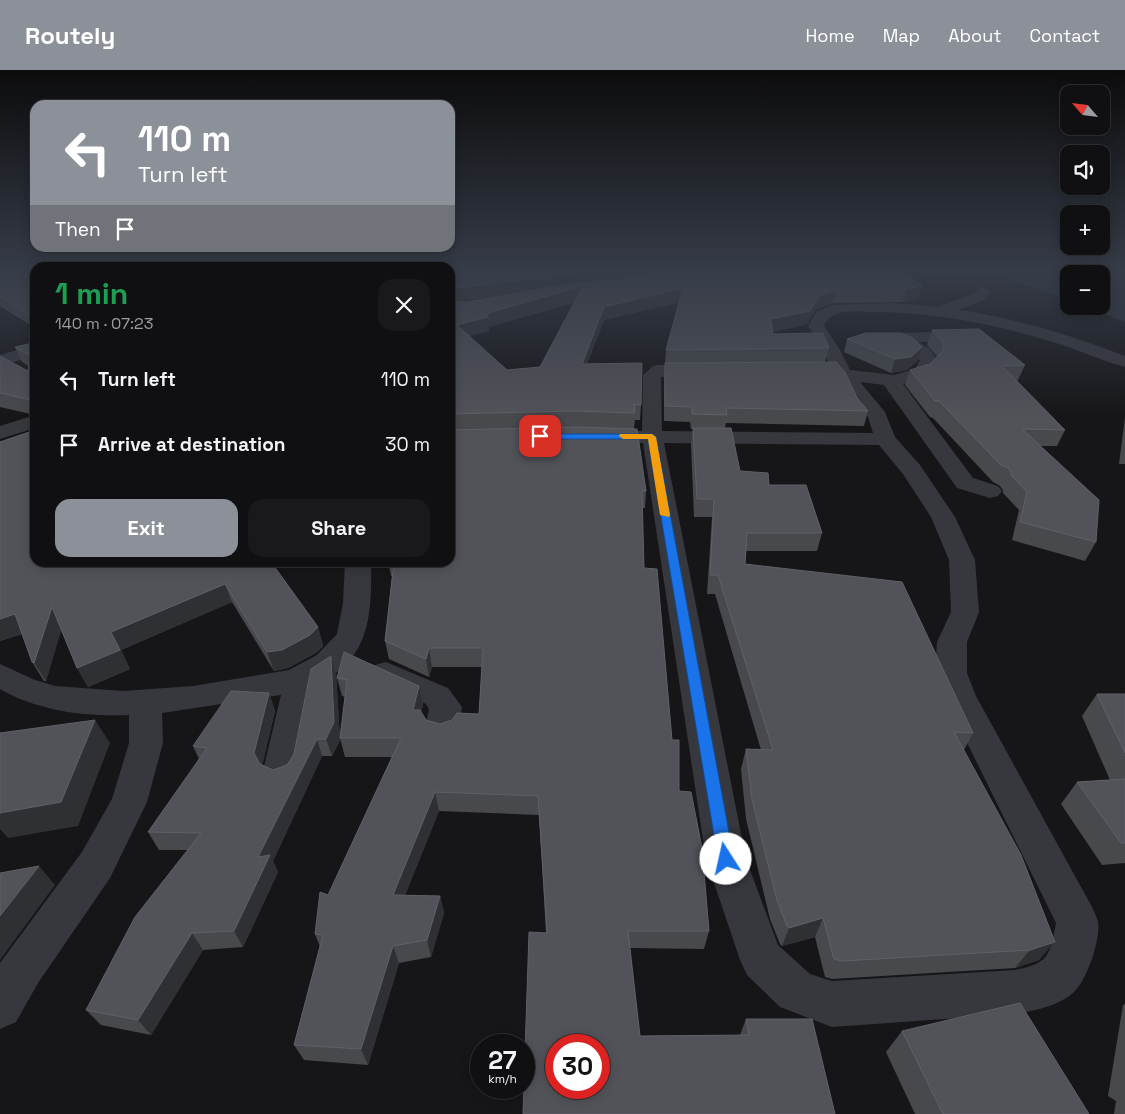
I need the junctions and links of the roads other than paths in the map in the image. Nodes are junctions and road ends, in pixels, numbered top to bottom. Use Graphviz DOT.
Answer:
graph roads {
  1 [pos="818,319"];
  2 [pos="983,319"];
  3 [pos="897,336"];
  4 [pos="930,337"];
  5 [pos="30,352"];
  6 [pos="839,358"];
  7 [pos="1,361"];
  8 [pos="1125,362"];
  9 [pos="726,370"];
  10 [pos="27,374"];
  11 [pos="890,380"];
  12 [pos="30,423"];
  13 [pos="0,434"];
  14 [pos="586,435"];
  15 [pos="652,437"];
  16 [pos="885,439"];
  17 [pos="990,491"];
  18 [pos="358,567"];
  19 [pos="339,651"];
  20 [pos="0,675"];
  21 [pos="300,679"];
  22 [pos="145,704"];
  23 [pos="442,728"];
  24 [pos="281,771"];
  25 [pos="0,1006"];
  1 -- 6 [label="street"];
  2 -- 8 [label="street"];
  3 -- 4 [label="street"];
  3 -- 6 [label="street"];
  3 -- 11 [label="street"];
  5 -- 7 [label="street"];
  6 -- 11 [label="street"];
  6 -- 16 [label="street"];
  7 -- 10 [label="street"];
  9 -- 15 [label="street"];
  11 -- 17 [label="street"];
  12 -- 13 [label="street"];
  14 -- 15 [label="street"];
  15 -- 16 [label="street"];
  15 -- 16 [label="street"];
  18 -- 19 [label="street"];
  19 -- 21 [label="street"];
  19 -- 23 [label="street"];
  20 -- 22 [label="street"];
  21 -- 22 [label="street"];
  21 -- 24 [label="street"];
  22 -- 25 [label="street"];
}
